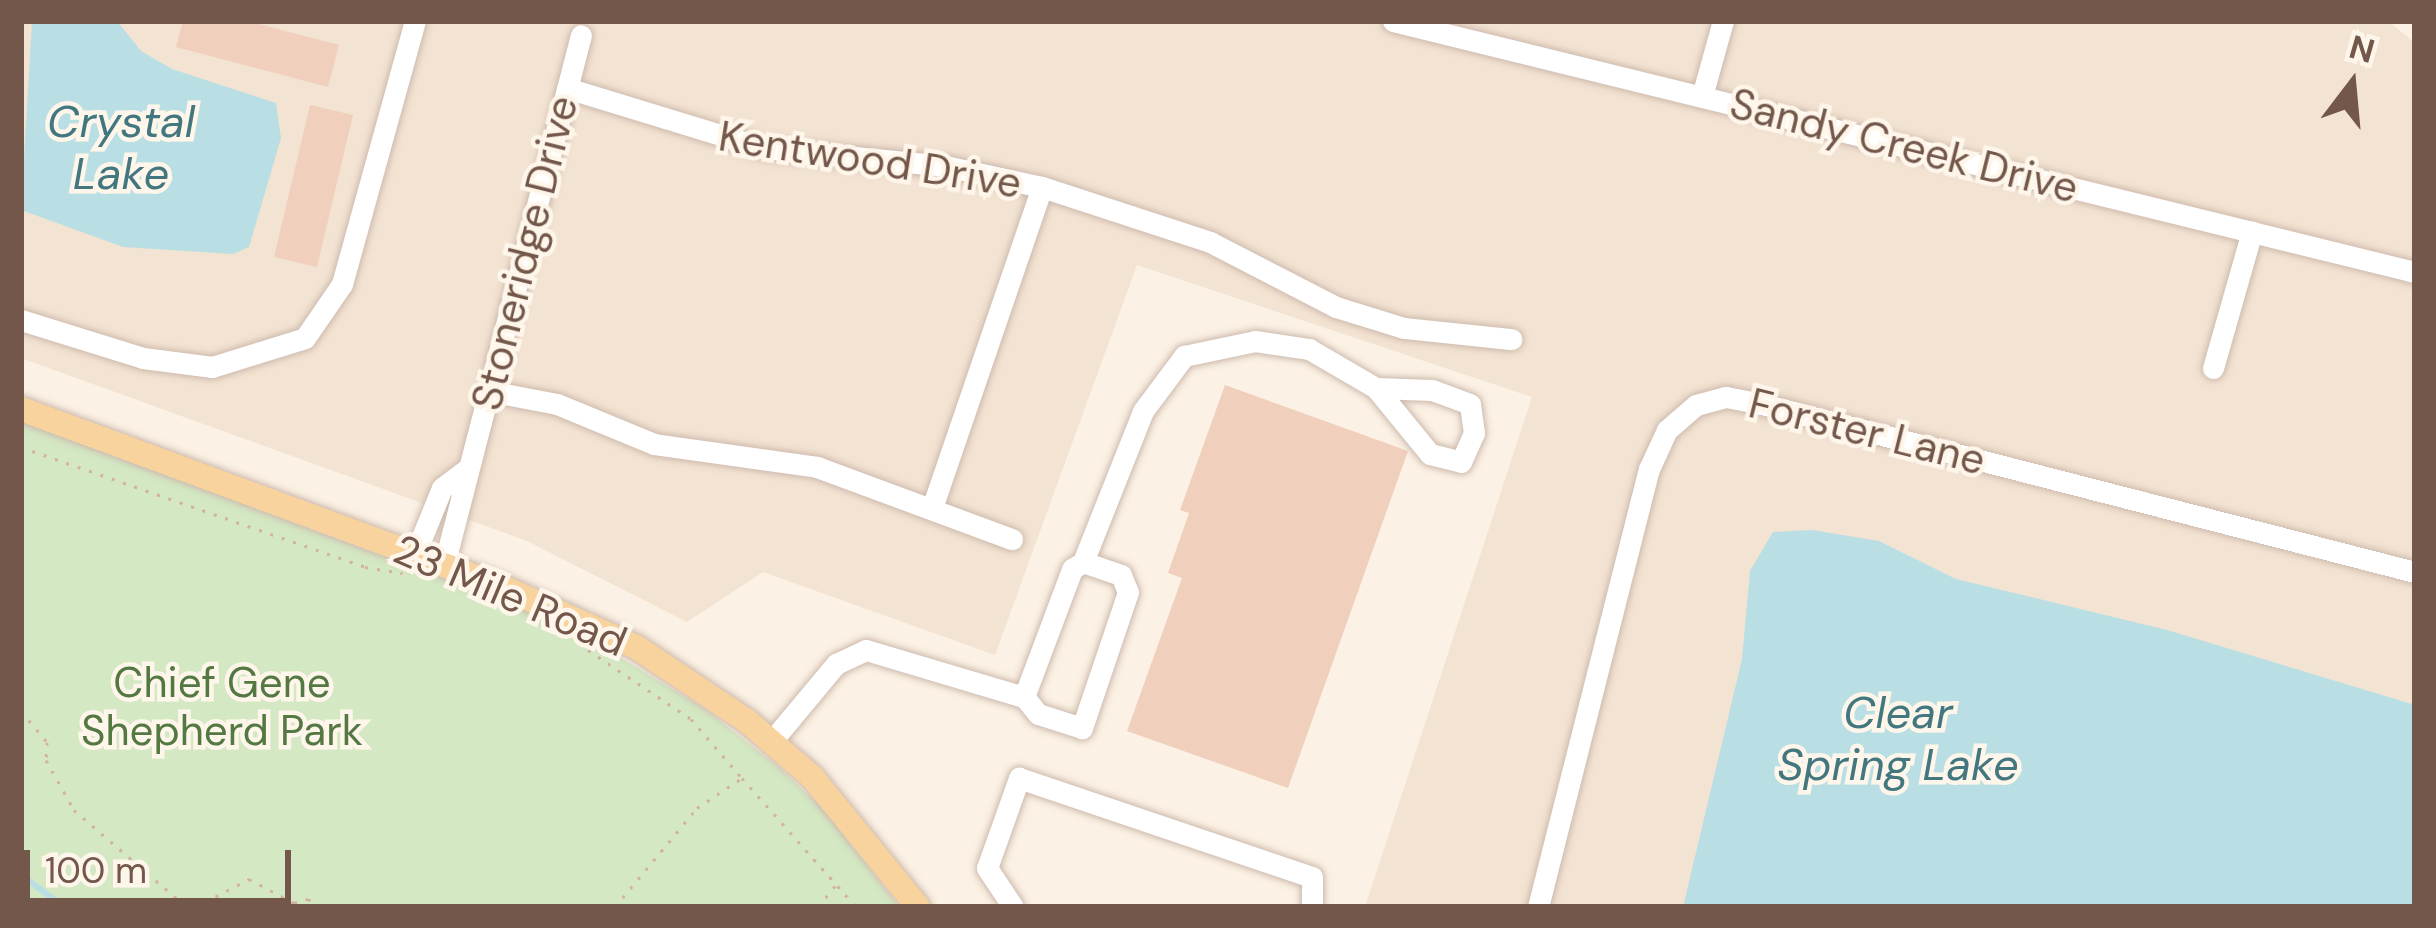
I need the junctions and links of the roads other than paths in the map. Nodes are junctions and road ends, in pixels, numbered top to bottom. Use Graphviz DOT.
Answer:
graph roads {
  1 [pos="415,21"];
  2 [pos="1723,21"];
  3 [pos="1400,22"];
  4 [pos="581,35"];
  5 [pos="568,88"];
  6 [pos="1702,96"];
  7 [pos="1042,187"];
  8 [pos="2252,231"];
  9 [pos="2415,272"];
  10 [pos="21,320"];
  11 [pos="1511,339"];
  12 [pos="2213,368"];
  13 [pos="1376,388"];
  14 [pos="494,392"];
  15 [pos="21,410"];
  16 [pos="466,470"];
  17 [pos="932,508"];
  18 [pos="1012,538"];
  19 [pos="415,554"];
  20 [pos="1082,562"];
  21 [pos="444,565"];
  22 [pos="2415,572"];
  23 [pos="1024,697"];
  24 [pos="771,742"];
  25 [pos="918,907"];
  26 [pos="1012,907"];
  27 [pos="1312,907"];
  28 [pos="1538,907"];
  1 -- 10 [label="street"];
  2 -- 6 [label="street"];
  3 -- 6 [label="street, Sandy Creek Drive"];
  4 -- 5 [label="street, Stoneridge Drive"];
  5 -- 7 [label="street, Kentwood Drive"];
  5 -- 14 [label="street, Stoneridge Drive"];
  6 -- 8 [label="street, Sandy Creek Drive"];
  7 -- 11 [label="street, Kentwood Drive"];
  7 -- 17 [label="street"];
  8 -- 9 [label="street, Sandy Creek Drive"];
  8 -- 12 [label="street"];
  13 -- 13 [label="street"];
  13 -- 20 [label="street"];
  14 -- 16 [label="street, Stoneridge Drive"];
  14 -- 17 [label="street"];
  15 -- 19 [label="main road, 23 Mile Road"];
  16 -- 19 [label="street, Stoneridge Drive"];
  16 -- 21 [label="street, Stoneridge Drive"];
  17 -- 18 [label="street"];
  19 -- 21 [label="main road, 23 Mile Road"];
  20 -- 23 [label="street"];
  20 -- 23 [label="street"];
  21 -- 24 [label="main road, 23 Mile Road"];
  22 -- 28 [label="street, Forster Lane"];
  23 -- 24 [label="street"];
  24 -- 25 [label="main road, 23 Mile Road"];
  26 -- 27 [label="street"];
}
